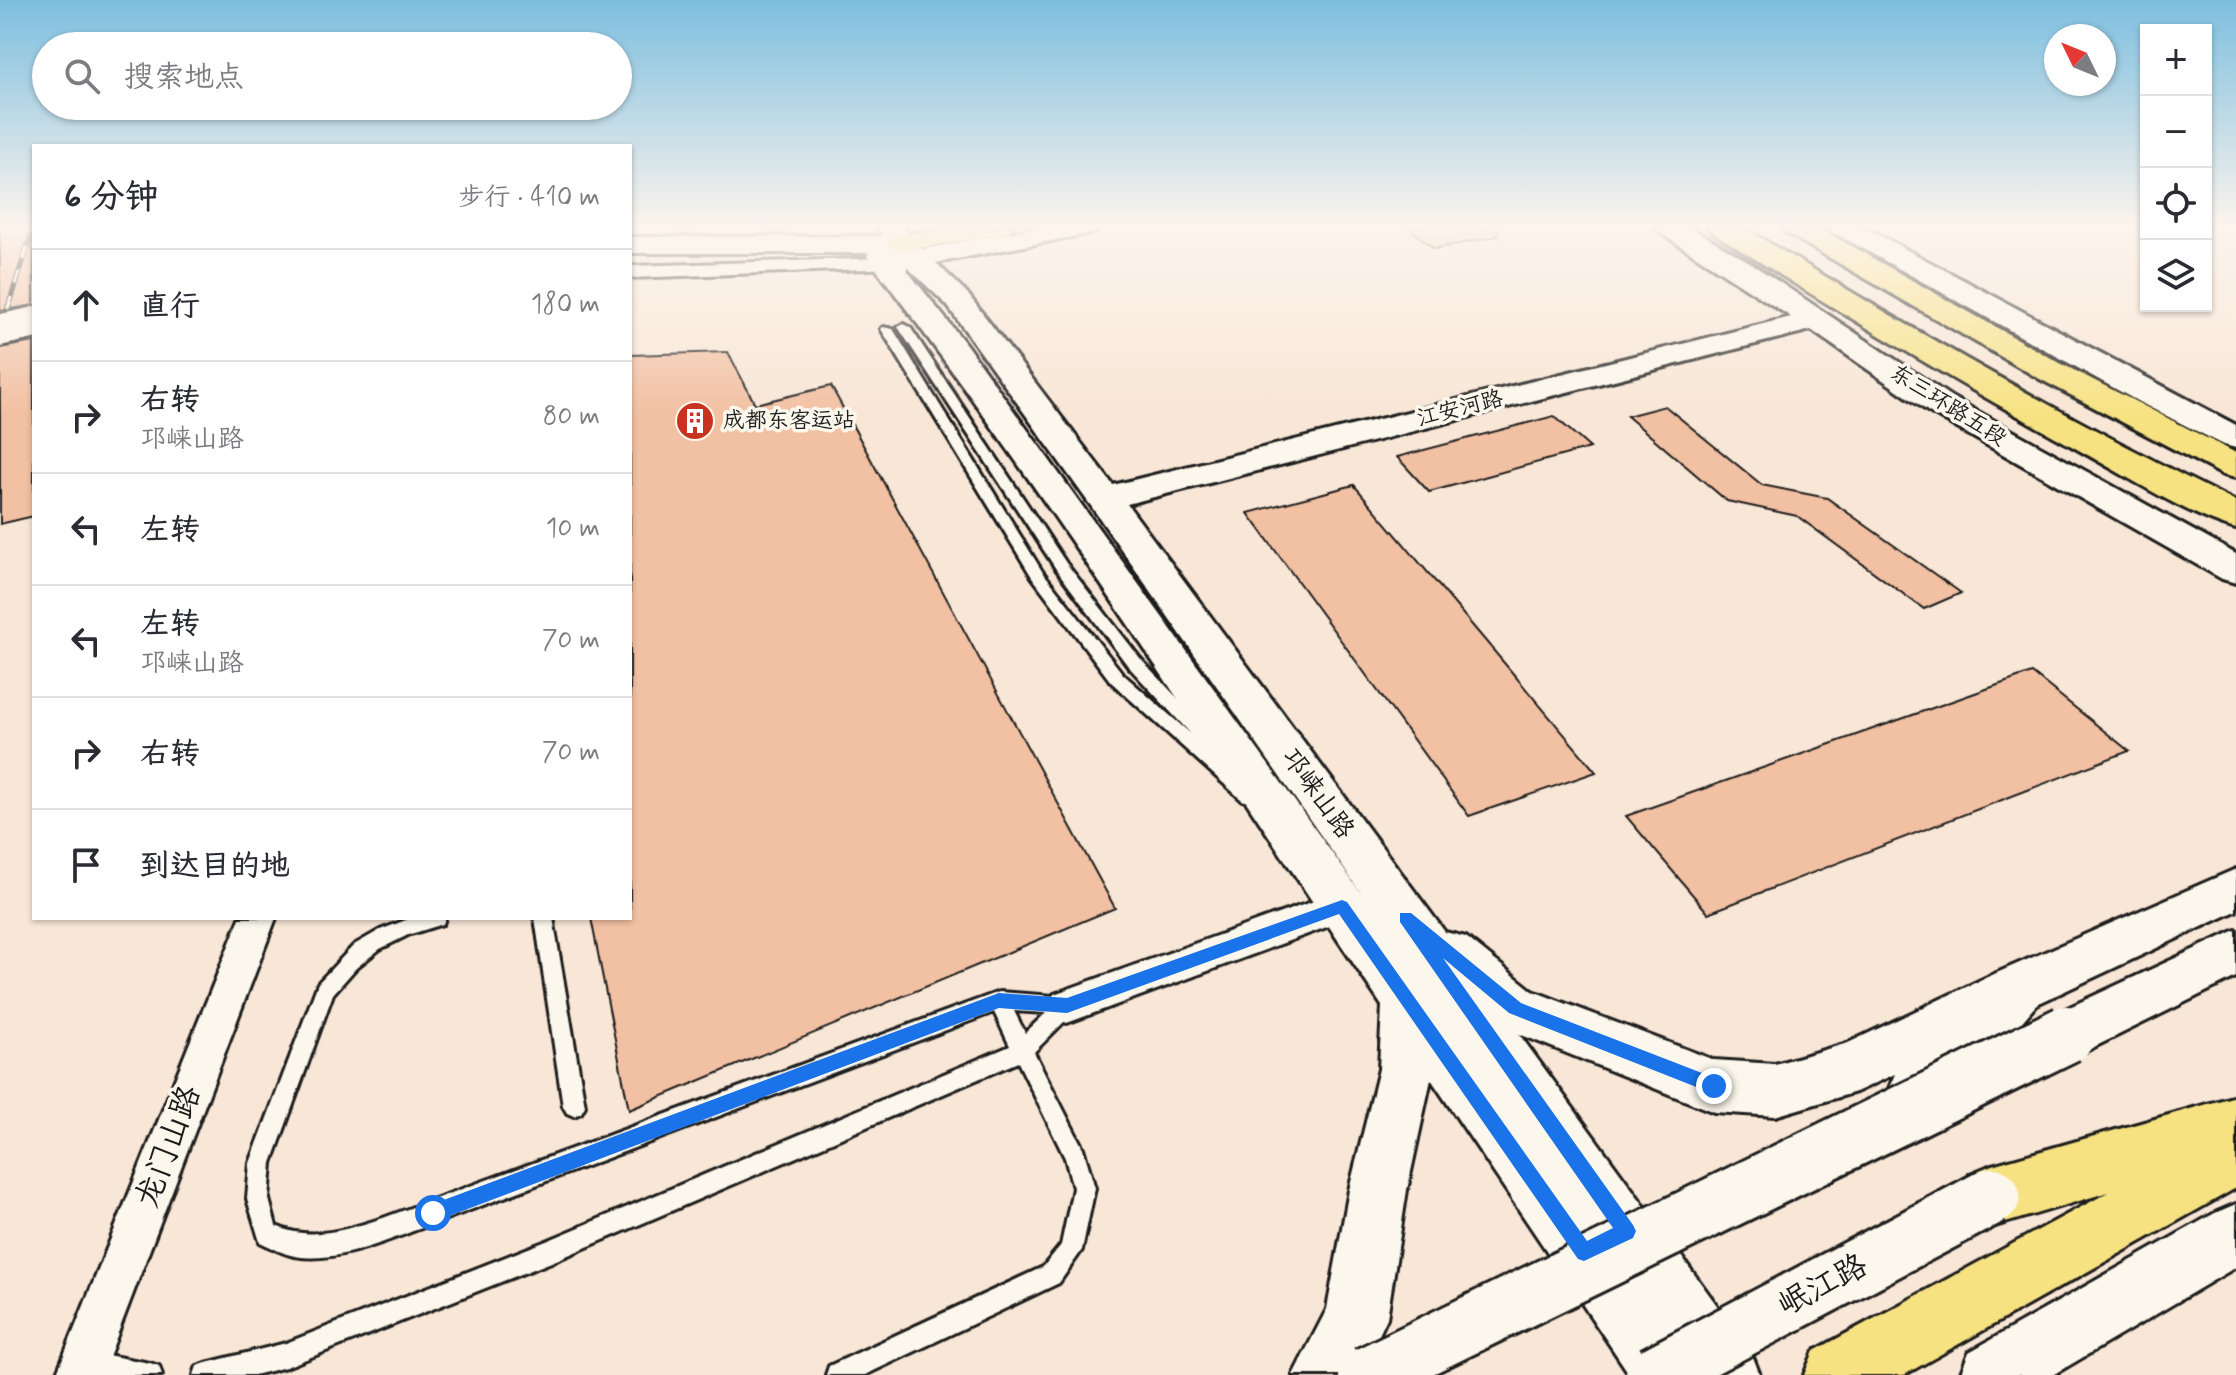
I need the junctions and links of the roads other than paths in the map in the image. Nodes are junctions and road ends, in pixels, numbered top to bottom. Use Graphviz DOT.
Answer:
graph roads {
  1 [pos="918,290"];
  2 [pos="947,290"];
  3 [pos="1772,290"];
  4 [pos="1805,290"];
  5 [pos="1825,290"];
  6 [pos="1908,290"];
  7 [pos="1930,290"];
  8 [pos="1960,290"];
  9 [pos="1851,306"];
  10 [pos="32,314"];
  11 [pos="1816,320"];
  12 [pos="0,321"];
  13 [pos="32,323"];
  14 [pos="904,327"];
  15 [pos="887,329"];
  16 [pos="0,330"];
  17 [pos="2236,438"];
  18 [pos="2236,458"];
  19 [pos="2236,467"];
  20 [pos="1104,498"];
  21 [pos="2236,517"];
  22 [pos="2236,570"];
  23 [pos="1293,835"];
  24 [pos="2236,889"];
  25 [pos="1342,906"];
  26 [pos="1406,918"];
  27 [pos="257,920"];
  28 [pos="430,920"];
  29 [pos="544,920"];
  30 [pos="2236,952"];
  31 [pos="2019,988"];
  32 [pos="1408,1000"];
  33 [pos="999,1001"];
  34 [pos="1067,1006"];
  35 [pos="1021,1051"];
  36 [pos="574,1106"];
  37 [pos="2236,1125"];
  38 [pos="2236,1155"];
  39 [pos="1992,1196"];
  40 [pos="2236,1234"];
  41 [pos="1605,1242"];
  42 [pos="2015,1368"];
  43 [pos="81,1369"];
  44 [pos="150,1375"];
  45 [pos="206,1375"];
  46 [pos="838,1375"];
  47 [pos="1325,1375"];
  48 [pos="1337,1375"];
  49 [pos="1367,1375"];
  50 [pos="1654,1375"];
  51 [pos="1668,1375"];
  52 [pos="1728,1375"];
  53 [pos="1838,1375"];
  1 -- 23 [label="street, 邛崃山路"];
  2 -- 20 [label="street, 邛崃山路"];
  3 -- 11 [label="street, 东三环路五段"];
  4 -- 9 [label="highway"];
  5 -- 9 [label="highway, 东三环路五段"];
  6 -- 19 [label="highway"];
  7 -- 18 [label="highway"];
  8 -- 17 [label="street"];
  9 -- 21 [label="highway, 东三环路五段"];
  10 -- 12 [label="street"];
  11 -- 20 [label="street, 江安河路"];
  11 -- 22 [label="street, 东三环路五段"];
  13 -- 16 [label="street, bridge"];
  14 -- 23 [label="lane"];
  15 -- 23 [label="lane"];
  20 -- 26 [label="street, 邛崃山路"];
  23 -- 25 [label="street, 邛崃山路"];
  24 -- 31 [label="street"];
  25 -- 32 [label="street, 邛崃山路"];
  25 -- 34 [label="street"];
  26 -- 31 [label="street"];
  26 -- 41 [label="street, 邛崃山路"];
  27 -- 43 [label="street, 龙门山路"];
  28 -- 33 [label="lane"];
  29 -- 36 [label="lane"];
  30 -- 49 [label="street, bridge"];
  31 -- 41 [label="street"];
  32 -- 41 [label="street, 邛崃山路"];
  32 -- 47 [label="street"];
  33 -- 34 [label="lane"];
  33 -- 35 [label="lane"];
  34 -- 35 [label="lane"];
  35 -- 45 [label="lane"];
  35 -- 46 [label="lane"];
  37 -- 39 [label="highway"];
  38 -- 53 [label="highway"];
  39 -- 50 [label="street, 岷江路, bridge"];
  40 -- 42 [label="street"];
  41 -- 48 [label="street"];
  41 -- 51 [label="street, 邛崃山路"];
  41 -- 52 [label="street, 邛崃山路"];
  43 -- 44 [label="lane"];
}
